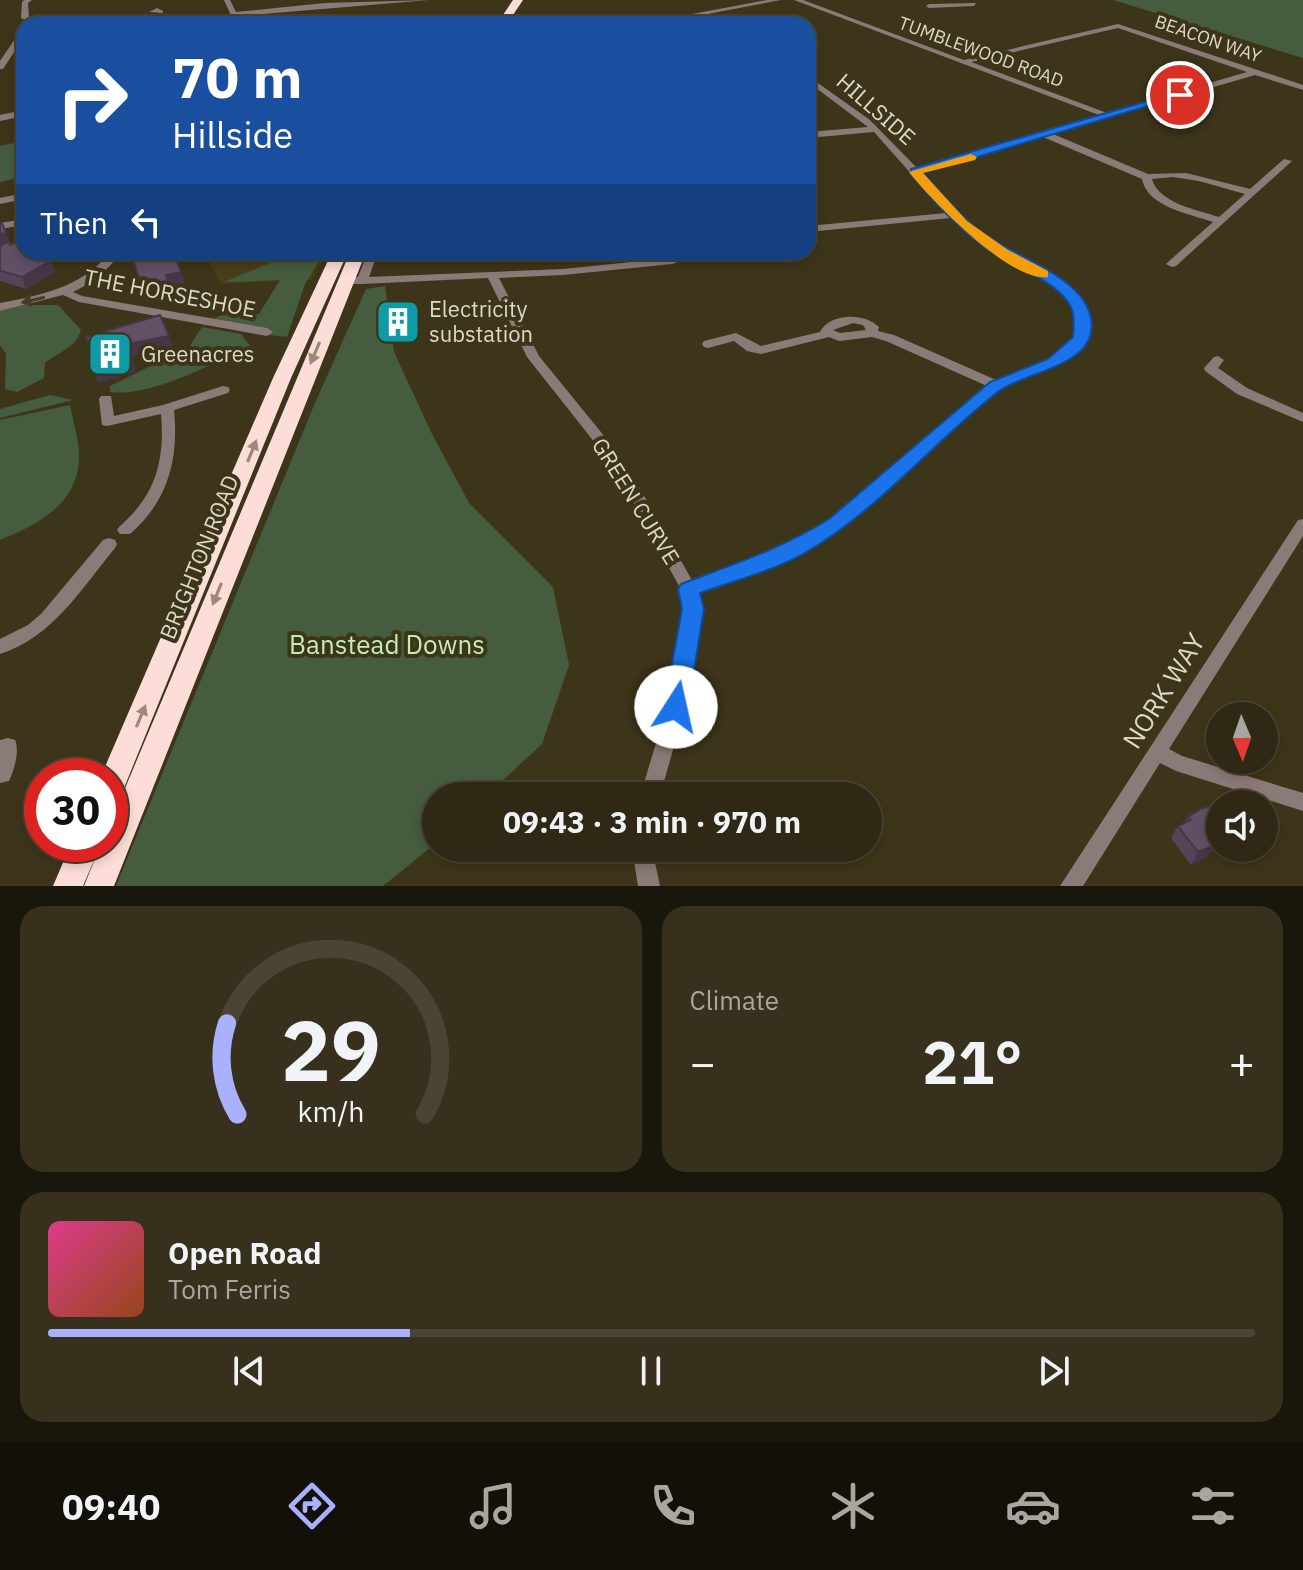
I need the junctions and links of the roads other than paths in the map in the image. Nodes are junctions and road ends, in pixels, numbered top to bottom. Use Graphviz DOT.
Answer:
graph roads {
  1 [pos="227,0"];
  2 [pos="426,0"];
  3 [pos="518,0"];
  4 [pos="722,0"];
  5 [pos="778,0"];
  6 [pos="797,0"];
  7 [pos="975,4"];
  8 [pos="928,5"];
  9 [pos="735,10"];
  10 [pos="235,14"];
  11 [pos="502,16"];
  12 [pos="696,16"];
  13 [pos="16,44"];
  14 [pos="963,62"];
  15 [pos="0,67"];
  16 [pos="1256,72"];
  17 [pos="816,84"];
  18 [pos="1303,88"];
  19 [pos="1109,116"];
  20 [pos="875,129"];
  21 [pos="816,134"];
  22 [pos="1046,135"];
  23 [pos="1287,161"];
  24 [pos="915,172"];
  25 [pos="1147,177"];
  26 [pos="1250,192"];
  27 [pos="952,215"];
  28 [pos="1219,220"];
  29 [pos="816,228"];
  30 [pos="109,260"];
  31 [pos="336,260"];
  32 [pos="357,260"];
  33 [pos="368,260"];
  34 [pos="639,260"];
  35 [pos="675,260"];
  36 [pos="1172,264"];
  37 [pos="641,265"];
  38 [pos="492,276"];
  39 [pos="354,281"];
  40 [pos="65,292"];
  41 [pos="0,307"];
  42 [pos="267,332"];
  43 [pos="708,344"];
  44 [pos="1218,360"];
  45 [pos="996,385"];
  46 [pos="223,390"];
  47 [pos="106,399"];
  48 [pos="167,408"];
  49 [pos="1303,418"];
  50 [pos="1303,524"];
  51 [pos="689,589"];
  52 [pos="0,647"];
  53 [pos="0,748"];
  54 [pos="1157,751"];
  55 [pos="123,758"];
  56 [pos="2,775"];
  57 [pos="654,782"];
  58 [pos="1303,802"];
  59 [pos="78,862"];
  60 [pos="645,862"];
  61 [pos="68,886"];
  62 [pos="99,886"];
  63 [pos="649,886"];
  64 [pos="1071,886"];
  1 -- 10 [label="street"];
  2 -- 10 [label="street"];
  3 -- 11 [label="highway"];
  4 -- 9 [label="street"];
  5 -- 9 [label="street"];
  6 -- 14 [label="street, TUMBLEWOOD ROAD"];
  7 -- 8 [label="street"];
  9 -- 12 [label="street"];
  13 -- 15 [label="street"];
  14 -- 16 [label="street, BEACON WAY"];
  14 -- 19 [label="street, TUMBLEWOOD ROAD"];
  16 -- 18 [label="street, BEACON WAY"];
  16 -- 19 [label="street"];
  17 -- 20 [label="street, HILLSIDE"];
  19 -- 22 [label="street"];
  20 -- 21 [label="street"];
  20 -- 24 [label="street, HILLSIDE"];
  22 -- 24 [label="street"];
  22 -- 25 [label="street"];
  23 -- 26 [label="street"];
  24 -- 27 [label="street, HILLSIDE"];
  25 -- 26 [label="street"];
  25 -- 28 [label="street"];
  26 -- 28 [label="street"];
  27 -- 29 [label="street"];
  27 -- 45 [label="street, HILLSIDE"];
  28 -- 36 [label="street"];
  30 -- 40 [label="street, THE HORSESHOE"];
  55 -- 31 [label="highway, BRIGHTON ROAD, one-way"];
  32 -- 39 [label="highway, BRIGHTON ROAD"];
  33 -- 39 [label="street, BRIGHTON ROAD"];
  34 -- 37 [label="street"];
  35 -- 37 [label="street"];
  37 -- 38 [label="street"];
  38 -- 39 [label="street"];
  38 -- 51 [label="street, GREEN CURVE"];
  39 -- 62 [label="highway, BRIGHTON ROAD, one-way"];
  40 -- 41 [label="street, THE HORSESHOE, one-way"];
  40 -- 42 [label="street, THE HORSESHOE"];
  43 -- 45 [label="street"];
  44 -- 49 [label="street"];
  45 -- 51 [label="street, HILLSIDE"];
  46 -- 48 [label="street"];
  47 -- 48 [label="street"];
  48 -- 52 [label="street"];
  50 -- 54 [label="street, NORK WAY"];
  51 -- 57 [label="street, GREEN CURVE"];
  53 -- 56 [label="street"];
  54 -- 58 [label="street"];
  54 -- 64 [label="street, NORK WAY"];
  59 -- 61 [label="highway"];
  60 -- 63 [label="street"];
}
